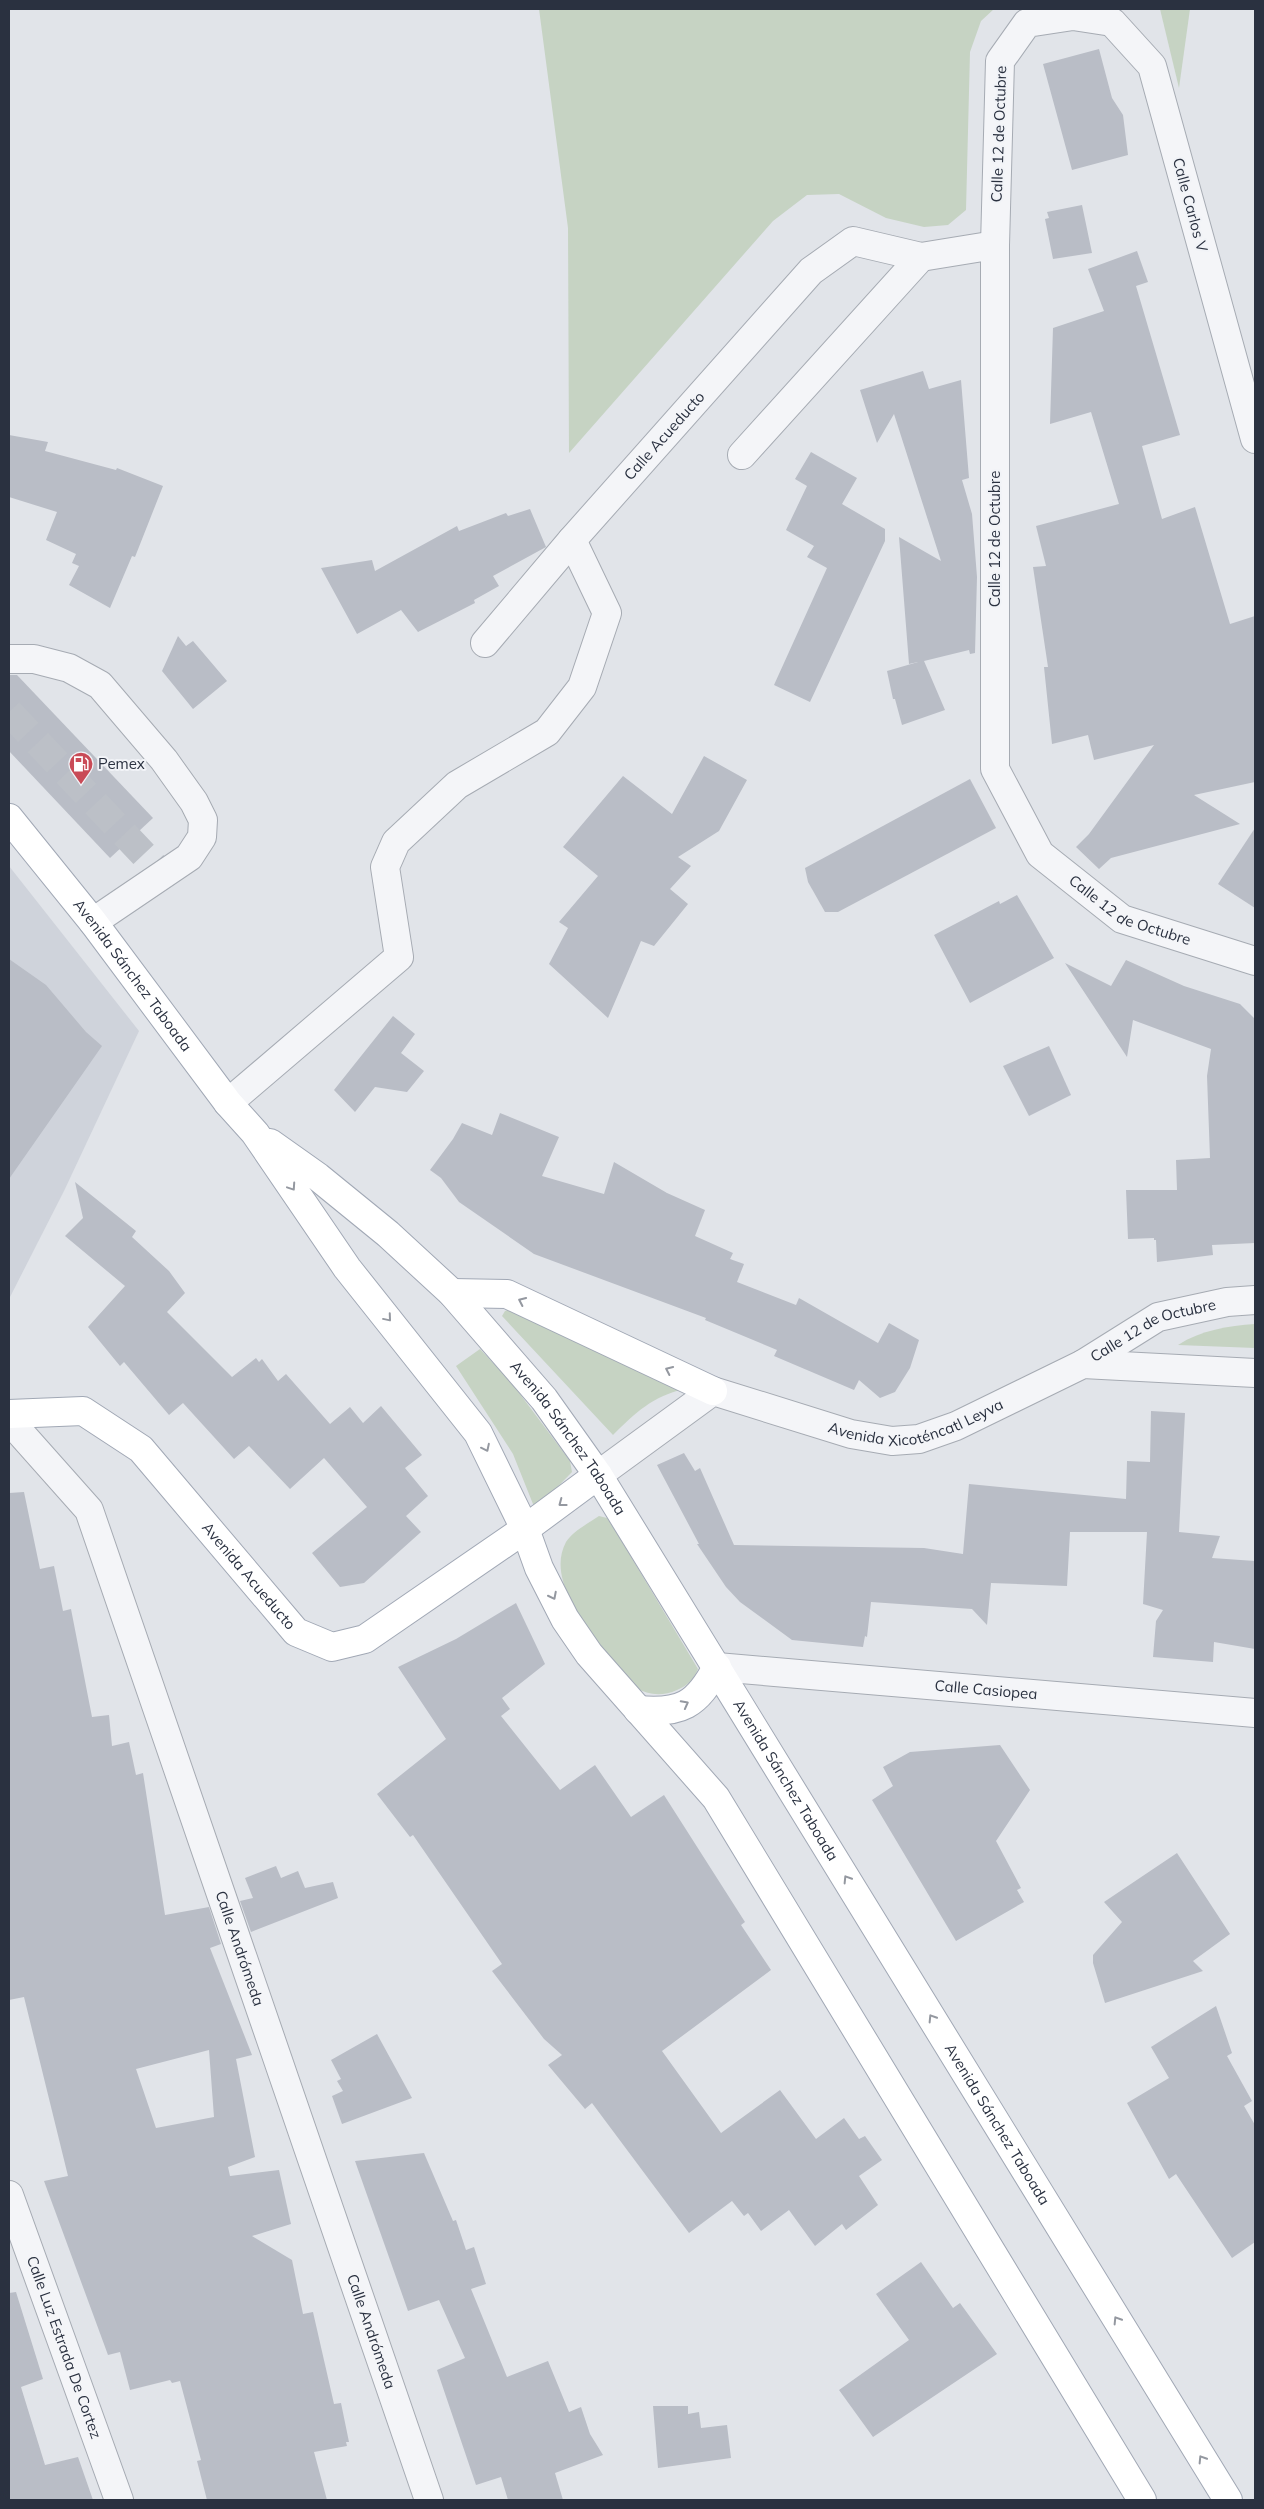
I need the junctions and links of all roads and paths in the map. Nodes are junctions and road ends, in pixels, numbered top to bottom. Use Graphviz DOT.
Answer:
graph roads {
  1 [pos="1073,16"];
  2 [pos="995,245"];
  3 [pos="922,257"];
  4 [pos="1255,439"];
  5 [pos="742,455"];
  6 [pos="572,540"];
  7 [pos="485,642"];
  8 [pos="9,659"];
  9 [pos="9,818"];
  10 [pos="93,922"];
  11 [pos="1255,961"];
  12 [pos="228,1103"];
  13 [pos="255,1133"];
  14 [pos="452,1293"];
  15 [pos="1255,1300"];
  16 [pos="1082,1364"];
  17 [pos="1255,1373"];
  18 [pos="713,1391"];
  19 [pos="9,1414"];
  20 [pos="9,1420"];
  21 [pos="598,1475"];
  22 [pos="525,1530"];
  23 [pos="717,1667"];
  24 [pos="638,1710"];
  25 [pos="1255,1713"];
  26 [pos="9,2195"];
  27 [pos="119,2500"];
  28 [pos="429,2500"];
  29 [pos="1142,2500"];
  30 [pos="1228,2500"];
  1 -- 2 [label="street, Calle 12 de Octubre"];
  1 -- 4 [label="street, Calle Carlos V"];
  2 -- 3 [label="street"];
  2 -- 11 [label="street, Calle 12 de Octubre"];
  3 -- 5 [label="street"];
  3 -- 6 [label="street, Calle Acueducto"];
  6 -- 7 [label="street, Calle Acueducto"];
  6 -- 12 [label="street"];
  8 -- 10 [label="street"];
  9 -- 10 [label="main road, Avenida Sánchez Taboada"];
  10 -- 12 [label="main road, Avenida Sánchez Taboada"];
  12 -- 13 [label="main road, Avenida Sánchez Taboada"];
  13 -- 14 [label="main road, Avenida Sánchez Taboada"];
  13 -- 22 [label="main road, Avenida Sánchez Taboada, one-way"];
  18 -- 14 [label="main road, one-way"];
  14 -- 21 [label="main road, Avenida Sánchez Taboada"];
  15 -- 16 [label="street, Calle 12 de Octubre"];
  16 -- 17 [label="street, Avenida Xicoténcatl Leyva"];
  16 -- 18 [label="street, Avenida Xicoténcatl Leyva"];
  18 -- 21 [label="street"];
  19 -- 22 [label="main road, Avenida Acueducto"];
  20 -- 28 [label="street, Calle Andrómeda"];
  21 -- 22 [label="main road, Avenida Acueducto, one-way"];
  21 -- 23 [label="main road, Avenida Sánchez Taboada"];
  22 -- 24 [label="main road, Avenida Sánchez Taboada, one-way"];
  24 -- 23 [label="main road, one-way"];
  23 -- 25 [label="street, Calle Casiopea"];
  30 -- 23 [label="main road, Avenida Sánchez Taboada, one-way"];
  24 -- 29 [label="main road, Avenida Sánchez Taboada"];
  26 -- 27 [label="street, Calle Luz Estrada De Cortez"];
}
